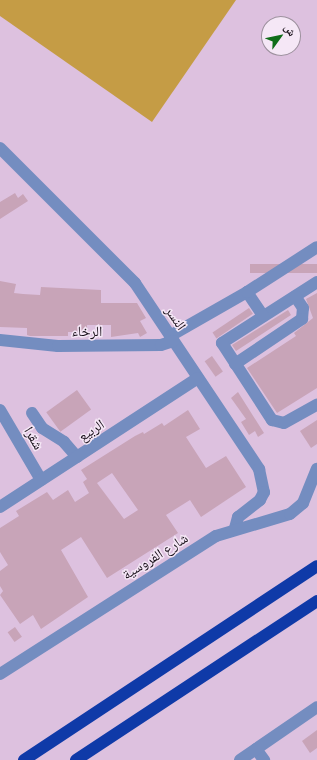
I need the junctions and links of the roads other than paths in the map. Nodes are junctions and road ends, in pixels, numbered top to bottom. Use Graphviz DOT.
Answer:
graph roads {
  1 [pos="0,148"];
  2 [pos="317,247"];
  3 [pos="317,282"];
  4 [pos="247,292"];
  5 [pos="295,296"];
  6 [pos="263,316"];
  7 [pos="172,338"];
  8 [pos="0,340"];
  9 [pos="235,364"];
  10 [pos="198,378"];
  11 [pos="317,405"];
  12 [pos="0,410"];
  13 [pos="32,413"];
  14 [pos="77,457"];
  15 [pos="317,469"];
  16 [pos="41,480"];
  17 [pos="0,507"];
  18 [pos="236,528"];
  19 [pos="317,566"];
  20 [pos="317,601"];
  21 [pos="0,674"];
  22 [pos="317,707"];
  23 [pos="256,749"];
  24 [pos="24,760"];
  25 [pos="76,760"];
  26 [pos="240,760"];
  27 [pos="264,760"];
  1 -- 7 [label="street, النسر"];
  2 -- 4 [label="street, الرخاء"];
  3 -- 5 [label="street"];
  4 -- 6 [label="street"];
  4 -- 7 [label="street, الرخاء"];
  5 -- 6 [label="street"];
  5 -- 9 [label="street"];
  6 -- 9 [label="street"];
  7 -- 8 [label="street, الرخاء"];
  7 -- 10 [label="street, النسر"];
  9 -- 11 [label="street"];
  10 -- 14 [label="street, الربيع"];
  10 -- 18 [label="street, النسر"];
  12 -- 16 [label="street, شقرا"];
  13 -- 14 [label="street"];
  14 -- 16 [label="street, الربيع"];
  15 -- 18 [label="street, شارع الفروسية"];
  16 -- 17 [label="street, الربيع"];
  18 -- 21 [label="street, شارع الفروسية"];
  19 -- 24 [label="highway"];
  20 -- 25 [label="highway"];
  22 -- 23 [label="street"];
  23 -- 26 [label="street"];
  23 -- 27 [label="street"];
}
